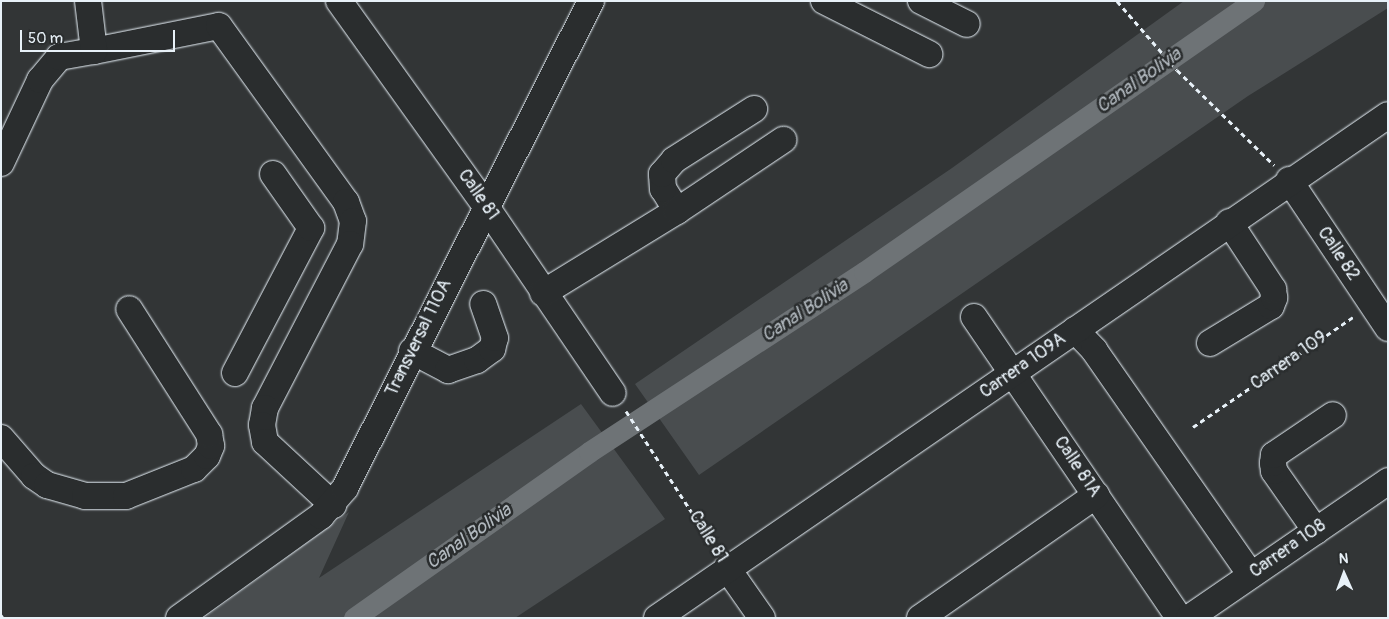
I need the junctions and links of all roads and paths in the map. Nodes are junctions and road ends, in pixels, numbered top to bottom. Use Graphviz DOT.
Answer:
graph roads {
  1 [pos="88,1"];
  2 [pos="339,1"];
  3 [pos="590,1"];
  4 [pos="824,1"];
  5 [pos="921,1"];
  6 [pos="1117,1"];
  7 [pos="967,24"];
  8 [pos="94,51"];
  9 [pos="929,54"];
  10 [pos="754,109"];
  11 [pos="1388,115"];
  12 [pos="783,140"];
  13 [pos="1,163"];
  14 [pos="273,174"];
  15 [pos="1289,180"];
  16 [pos="346,202"];
  17 [pos="485,205"];
  18 [pos="677,211"];
  19 [pos="1229,222"];
  20 [pos="312,228"];
  21 [pos="543,293"];
  22 [pos="483,304"];
  23 [pos="129,309"];
  24 [pos="1383,312"];
  25 [pos="974,317"];
  26 [pos="1075,330"];
  27 [pos="1210,343"];
  28 [pos="412,352"];
  29 [pos="235,373"];
  30 [pos="1014,373"];
  31 [pos="617,400"];
  32 [pos="1333,416"];
  33 [pos="1192,427"];
  34 [pos="1,438"];
  35 [pos="1388,481"];
  36 [pos="1096,495"];
  37 [pos="332,505"];
  38 [pos="1316,531"];
  39 [pos="728,568"];
  40 [pos="1251,575"];
  41 [pos="179,618"];
  42 [pos="657,618"];
  43 [pos="762,618"];
  44 [pos="920,618"];
  45 [pos="1179,618"];
  46 [pos="1189,618"];
  1 -- 8 [label="street"];
  2 -- 17 [label="street, Calle 81"];
  3 -- 17 [label="street, Transversal 110A"];
  4 -- 9 [label="street"];
  5 -- 7 [label="street"];
  6 -- 15 [label="path"];
  8 -- 13 [label="street"];
  8 -- 16 [label="street"];
  10 -- 18 [label="street"];
  11 -- 15 [label="street, Carrera 109A"];
  12 -- 18 [label="street"];
  14 -- 20 [label="street"];
  15 -- 19 [label="street, Carrera 109A"];
  15 -- 24 [label="street, Calle 82"];
  16 -- 20 [label="street"];
  16 -- 37 [label="street"];
  17 -- 21 [label="street, Calle 81"];
  17 -- 28 [label="street, Transversal 110A"];
  18 -- 21 [label="street"];
  19 -- 26 [label="street, Carrera 109A"];
  19 -- 27 [label="street"];
  20 -- 29 [label="street"];
  21 -- 31 [label="street, Calle 81"];
  22 -- 28 [label="street"];
  23 -- 34 [label="street"];
  24 -- 33 [label="path, Carrera 109"];
  25 -- 30 [label="street, Calle 81A"];
  26 -- 30 [label="street, Carrera 109A"];
  26 -- 40 [label="street"];
  28 -- 37 [label="street, Transversal 110A"];
  30 -- 36 [label="street, Calle 81A"];
  30 -- 39 [label="street, Carrera 109A"];
  31 -- 39 [label="path, Calle 81"];
  32 -- 38 [label="street"];
  35 -- 38 [label="street, Carrera 108"];
  36 -- 44 [label="street"];
  36 -- 45 [label="street, Calle 81A"];
  37 -- 41 [label="street, Transversal 110A"];
  38 -- 40 [label="street, Carrera 108"];
  39 -- 42 [label="street, Carrera 109A"];
  39 -- 43 [label="street, Calle 81"];
  40 -- 46 [label="street, Carrera 108"];
}
